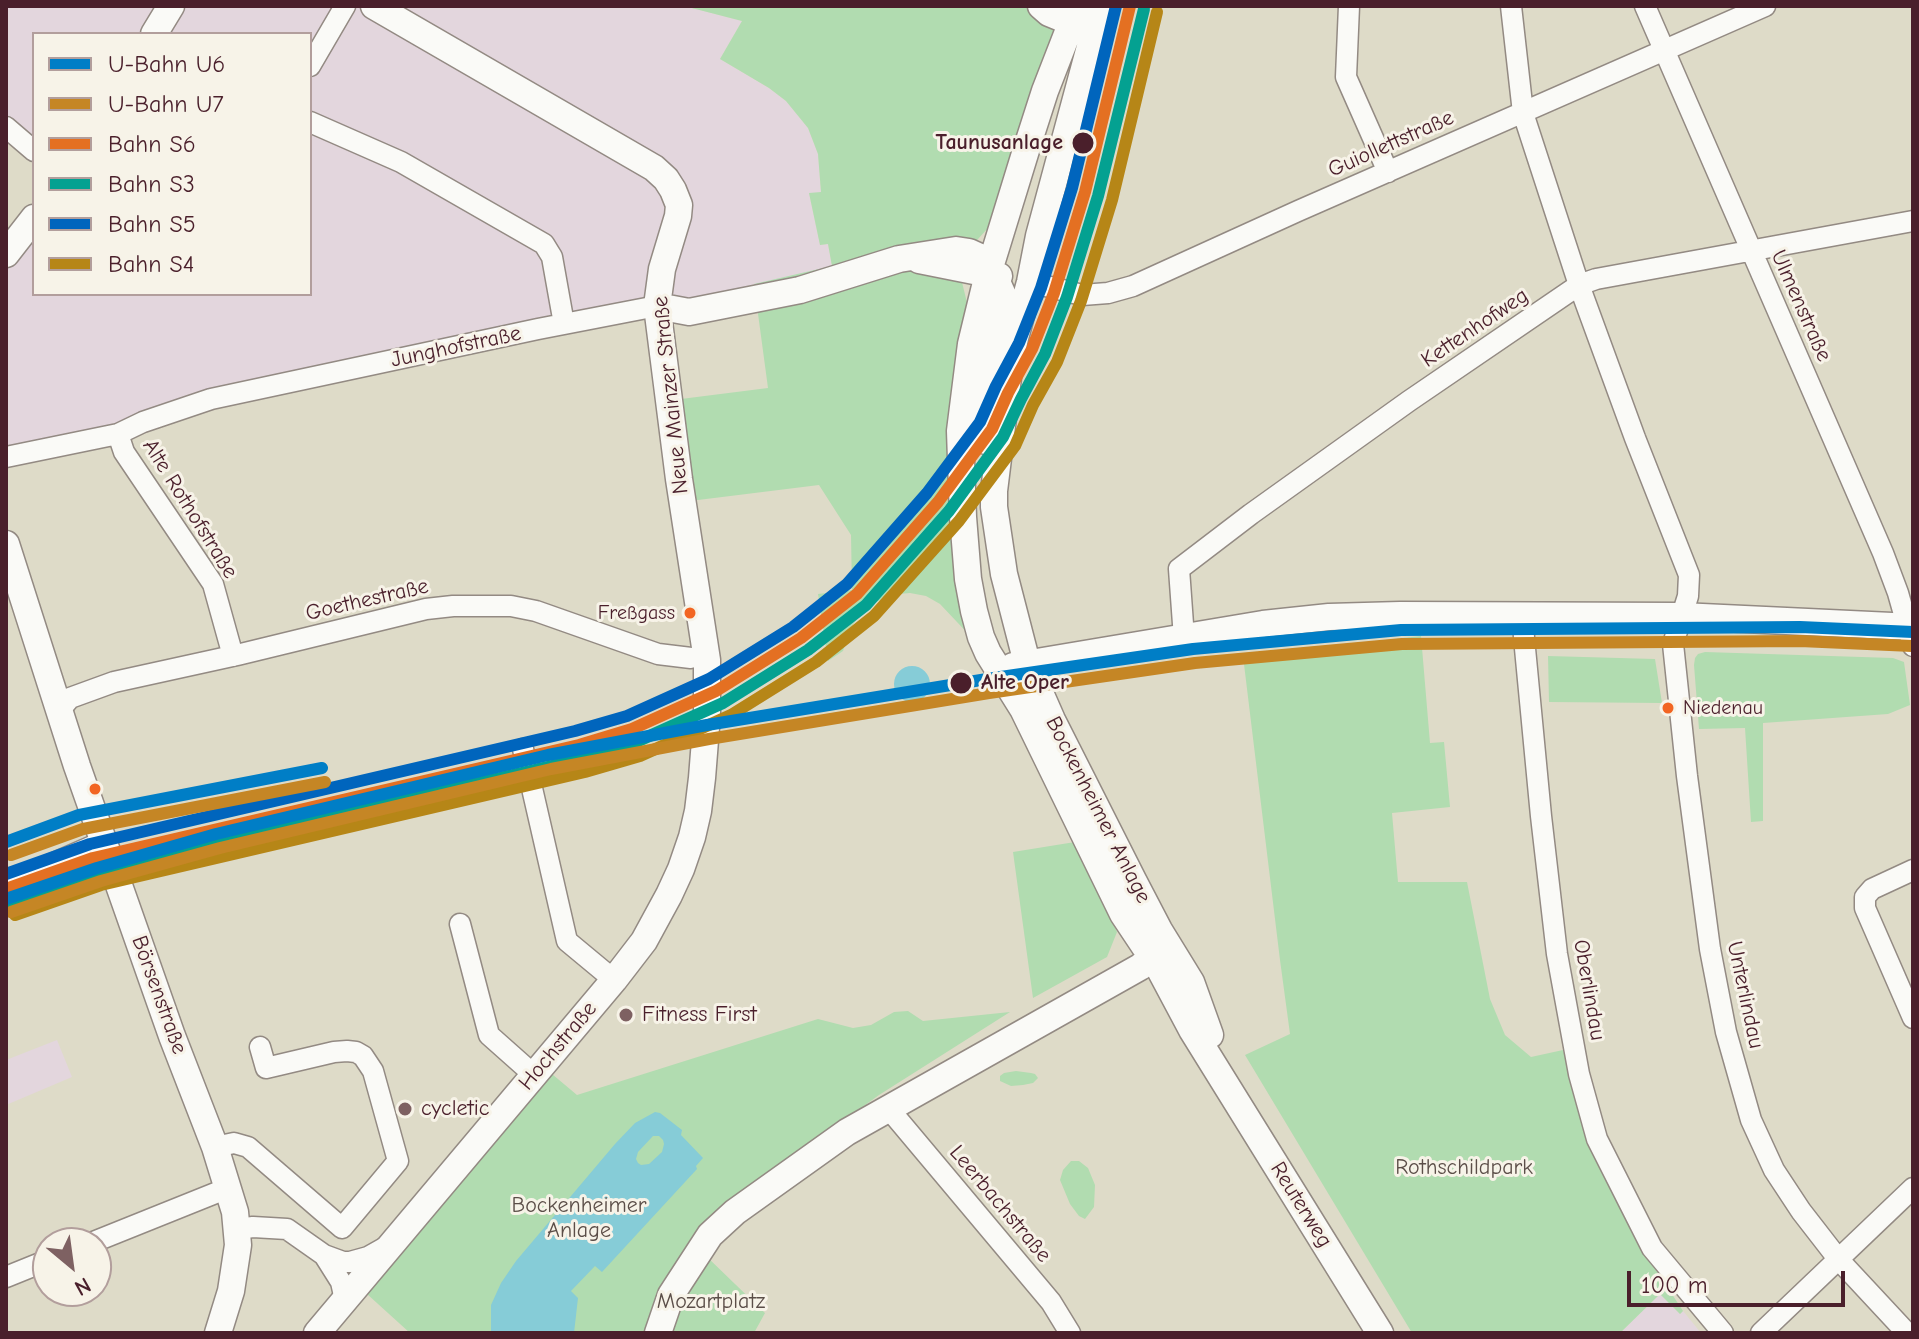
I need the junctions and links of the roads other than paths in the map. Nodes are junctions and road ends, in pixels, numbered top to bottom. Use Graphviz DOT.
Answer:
graph roads {
  1 [pos="171,6"];
  2 [pos="345,6"];
  3 [pos="374,6"];
  4 [pos="1041,6"];
  5 [pos="1100,6"];
  6 [pos="1349,6"];
  7 [pos="1511,6"];
  8 [pos="1645,6"];
  9 [pos="1763,7"];
  10 [pos="1081,21"];
  11 [pos="155,32"];
  12 [pos="1664,52"];
  13 [pos="312,63"];
  14 [pos="1523,113"];
  15 [pos="312,123"];
  16 [pos="6,127"];
  17 [pos="32,149"];
  18 [pos="1388,172"];
  19 [pos="1010,204"];
  20 [pos="32,221"];
  21 [pos="1913,221"];
  22 [pos="1751,251"];
  23 [pos="6,254"];
  24 [pos="950,258"];
  25 [pos="1028,266"];
  26 [pos="992,272"];
  27 [pos="1579,285"];
  28 [pos="657,306"];
  29 [pos="980,308"];
  30 [pos="564,324"];
  31 [pos="118,434"];
  32 [pos="6,457"];
  33 [pos="994,491"];
  34 [pos="6,544"];
  35 [pos="1523,615"];
  36 [pos="1681,616"];
  37 [pos="1911,633"];
  38 [pos="1184,638"];
  39 [pos="233,656"];
  40 [pos="691,658"];
  41 [pos="1027,663"];
  42 [pos="999,669"];
  43 [pos="59,711"];
  44 [pos="707,715"];
  45 [pos="523,749"];
  46 [pos="104,841"];
  47 [pos="1913,870"];
  48 [pos="6,884"];
  49 [pos="460,924"];
  50 [pos="1159,930"];
  51 [pos="1152,958"];
  52 [pos="614,980"];
  53 [pos="1913,1018"];
  54 [pos="260,1047"];
  55 [pos="534,1075"];
  56 [pos="1222,1076"];
  57 [pos="889,1109"];
  58 [pos="215,1147"];
  59 [pos="228,1188"];
  60 [pos="1913,1188"];
  61 [pos="238,1229"];
  62 [pos="112,1235"];
  63 [pos="395,1239"];
  64 [pos="324,1255"];
  65 [pos="1839,1260"];
  66 [pos="32,1266"];
  67 [pos="6,1277"];
  68 [pos="345,1300"];
  69 [pos="218,1333"];
  70 [pos="317,1333"];
  71 [pos="658,1333"];
  72 [pos="1070,1333"];
  73 [pos="1380,1333"];
  74 [pos="1723,1333"];
  75 [pos="1761,1333"];
  76 [pos="1907,1333"];
  1 -- 11 [label="main road"];
  2 -- 13 [label="street"];
  3 -- 28 [label="main road, Neue Mainzer Straße"];
  4 -- 10 [label="main road"];
  5 -- 10 [label="main road"];
  6 -- 18 [label="street"];
  7 -- 14 [label="street"];
  8 -- 12 [label="street, Ulmenstraße"];
  9 -- 12 [label="street, Guiollettstraße"];
  10 -- 19 [label="main road"];
  10 -- 25 [label="main road"];
  12 -- 14 [label="street, Guiollettstraße"];
  12 -- 22 [label="street, Ulmenstraße"];
  14 -- 18 [label="street, Guiollettstraße"];
  14 -- 27 [label="street"];
  15 -- 30 [label="street"];
  16 -- 17 [label="street"];
  18 -- 25 [label="street, Guiollettstraße"];
  19 -- 24 [label="main road"];
  19 -- 25 [label="main road"];
  19 -- 26 [label="main road"];
  20 -- 23 [label="main road"];
  21 -- 22 [label="street, Kettenhofweg"];
  22 -- 27 [label="street, Kettenhofweg"];
  22 -- 37 [label="street, Ulmenstraße"];
  24 -- 26 [label="main road, Junghofstraße"];
  24 -- 28 [label="main road, Junghofstraße"];
  24 -- 29 [label="main road"];
  25 -- 26 [label="main road"];
  25 -- 33 [label="main road"];
  26 -- 29 [label="main road"];
  26 -- 33 [label="main road"];
  27 -- 36 [label="street"];
  27 -- 38 [label="street, Kettenhofweg"];
  28 -- 30 [label="street, Junghofstraße"];
  28 -- 44 [label="main road, Neue Mainzer Straße"];
  29 -- 42 [label="main road"];
  30 -- 31 [label="street, Junghofstraße"];
  31 -- 32 [label="street, Junghofstraße"];
  31 -- 39 [label="street, Alte Rothofstraße"];
  33 -- 41 [label="main road"];
  34 -- 43 [label="main road, Börsenstraße"];
  35 -- 36 [label="main road"];
  35 -- 38 [label="main road"];
  35 -- 74 [label="street, Oberlindau"];
  36 -- 37 [label="main road"];
  36 -- 65 [label="street, Unterlindau"];
  38 -- 41 [label="main road"];
  39 -- 40 [label="street, Goethestraße"];
  39 -- 43 [label="street, Goethestraße"];
  41 -- 42 [label="main road"];
  41 -- 50 [label="main road, Bockenheimer Anlage"];
  42 -- 51 [label="main road, Bockenheimer Anlage"];
  43 -- 46 [label="main road, Börsenstraße"];
  44 -- 52 [label="main road, Hochstraße"];
  45 -- 52 [label="street"];
  46 -- 48 [label="street"];
  46 -- 58 [label="main road, Börsenstraße"];
  47 -- 53 [label="street"];
  49 -- 55 [label="street"];
  50 -- 51 [label="main road, Bockenheimer Anlage"];
  50 -- 56 [label="main road, Reuterweg"];
  51 -- 56 [label="main road, Reuterweg"];
  51 -- 57 [label="main road"];
  52 -- 55 [label="main road, Hochstraße"];
  54 -- 58 [label="street"];
  55 -- 63 [label="main road, Hochstraße"];
  56 -- 73 [label="main road, Reuterweg"];
  57 -- 71 [label="main road"];
  57 -- 72 [label="street, Leerbachstraße"];
  58 -- 59 [label="main road, Börsenstraße"];
  59 -- 61 [label="main road, Börsenstraße"];
  59 -- 62 [label="street"];
  60 -- 65 [label="street"];
  61 -- 64 [label="street"];
  61 -- 69 [label="main road, Börsenstraße"];
  63 -- 64 [label="street"];
  63 -- 68 [label="main road, Hochstraße"];
  64 -- 68 [label="street"];
  65 -- 75 [label="street"];
  65 -- 76 [label="street, Unterlindau"];
  66 -- 67 [label="street"];
  68 -- 70 [label="main road, Hochstraße"];
}
